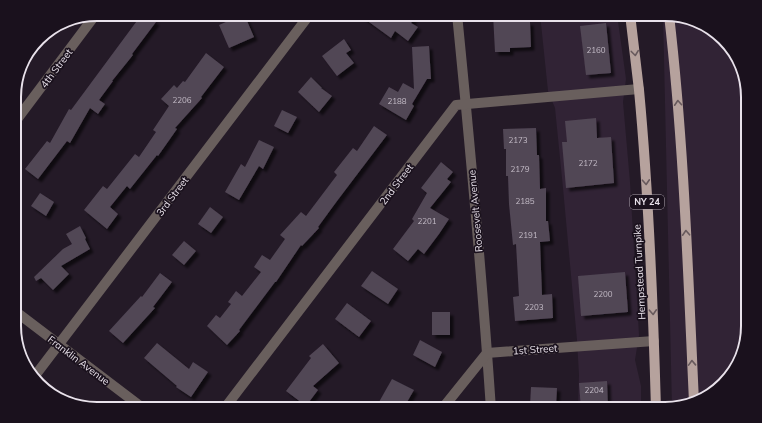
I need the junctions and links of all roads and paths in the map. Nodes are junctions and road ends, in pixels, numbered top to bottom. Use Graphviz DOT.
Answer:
graph roads {
  1 [pos="305,21"];
  2 [pos="458,21"];
  3 [pos="631,21"];
  4 [pos="670,21"];
  5 [pos="90,22"];
  6 [pos="639,89"];
  7 [pos="466,104"];
  8 [pos="21,114"];
  9 [pos="21,316"];
  10 [pos="654,341"];
  11 [pos="59,344"];
  12 [pos="487,353"];
  13 [pos="37,373"];
  14 [pos="694,396"];
  15 [pos="135,402"];
  16 [pos="229,402"];
  17 [pos="448,402"];
  18 [pos="490,402"];
  19 [pos="656,402"];
  1 -- 11 [label="street, 3rd Street"];
  2 -- 7 [label="street, Roosevelt Avenue"];
  3 -- 6 [label="main road, Hempstead Turnpike / NY 24, one-way"];
  14 -- 4 [label="main road, one-way"];
  5 -- 8 [label="street, 4th Street"];
  6 -- 7 [label="street, 2nd Street"];
  6 -- 10 [label="main road, Hempstead Turnpike / NY 24, one-way"];
  7 -- 12 [label="street, Roosevelt Avenue"];
  7 -- 16 [label="street, 2nd Street"];
  9 -- 11 [label="street, Franklin Avenue"];
  10 -- 12 [label="street, 1st Street"];
  10 -- 19 [label="main road, Hempstead Turnpike / NY 24"];
  11 -- 13 [label="street, 3rd Street"];
  11 -- 15 [label="street, Franklin Avenue"];
  12 -- 17 [label="street"];
  12 -- 18 [label="street, Roosevelt Avenue"];
}
